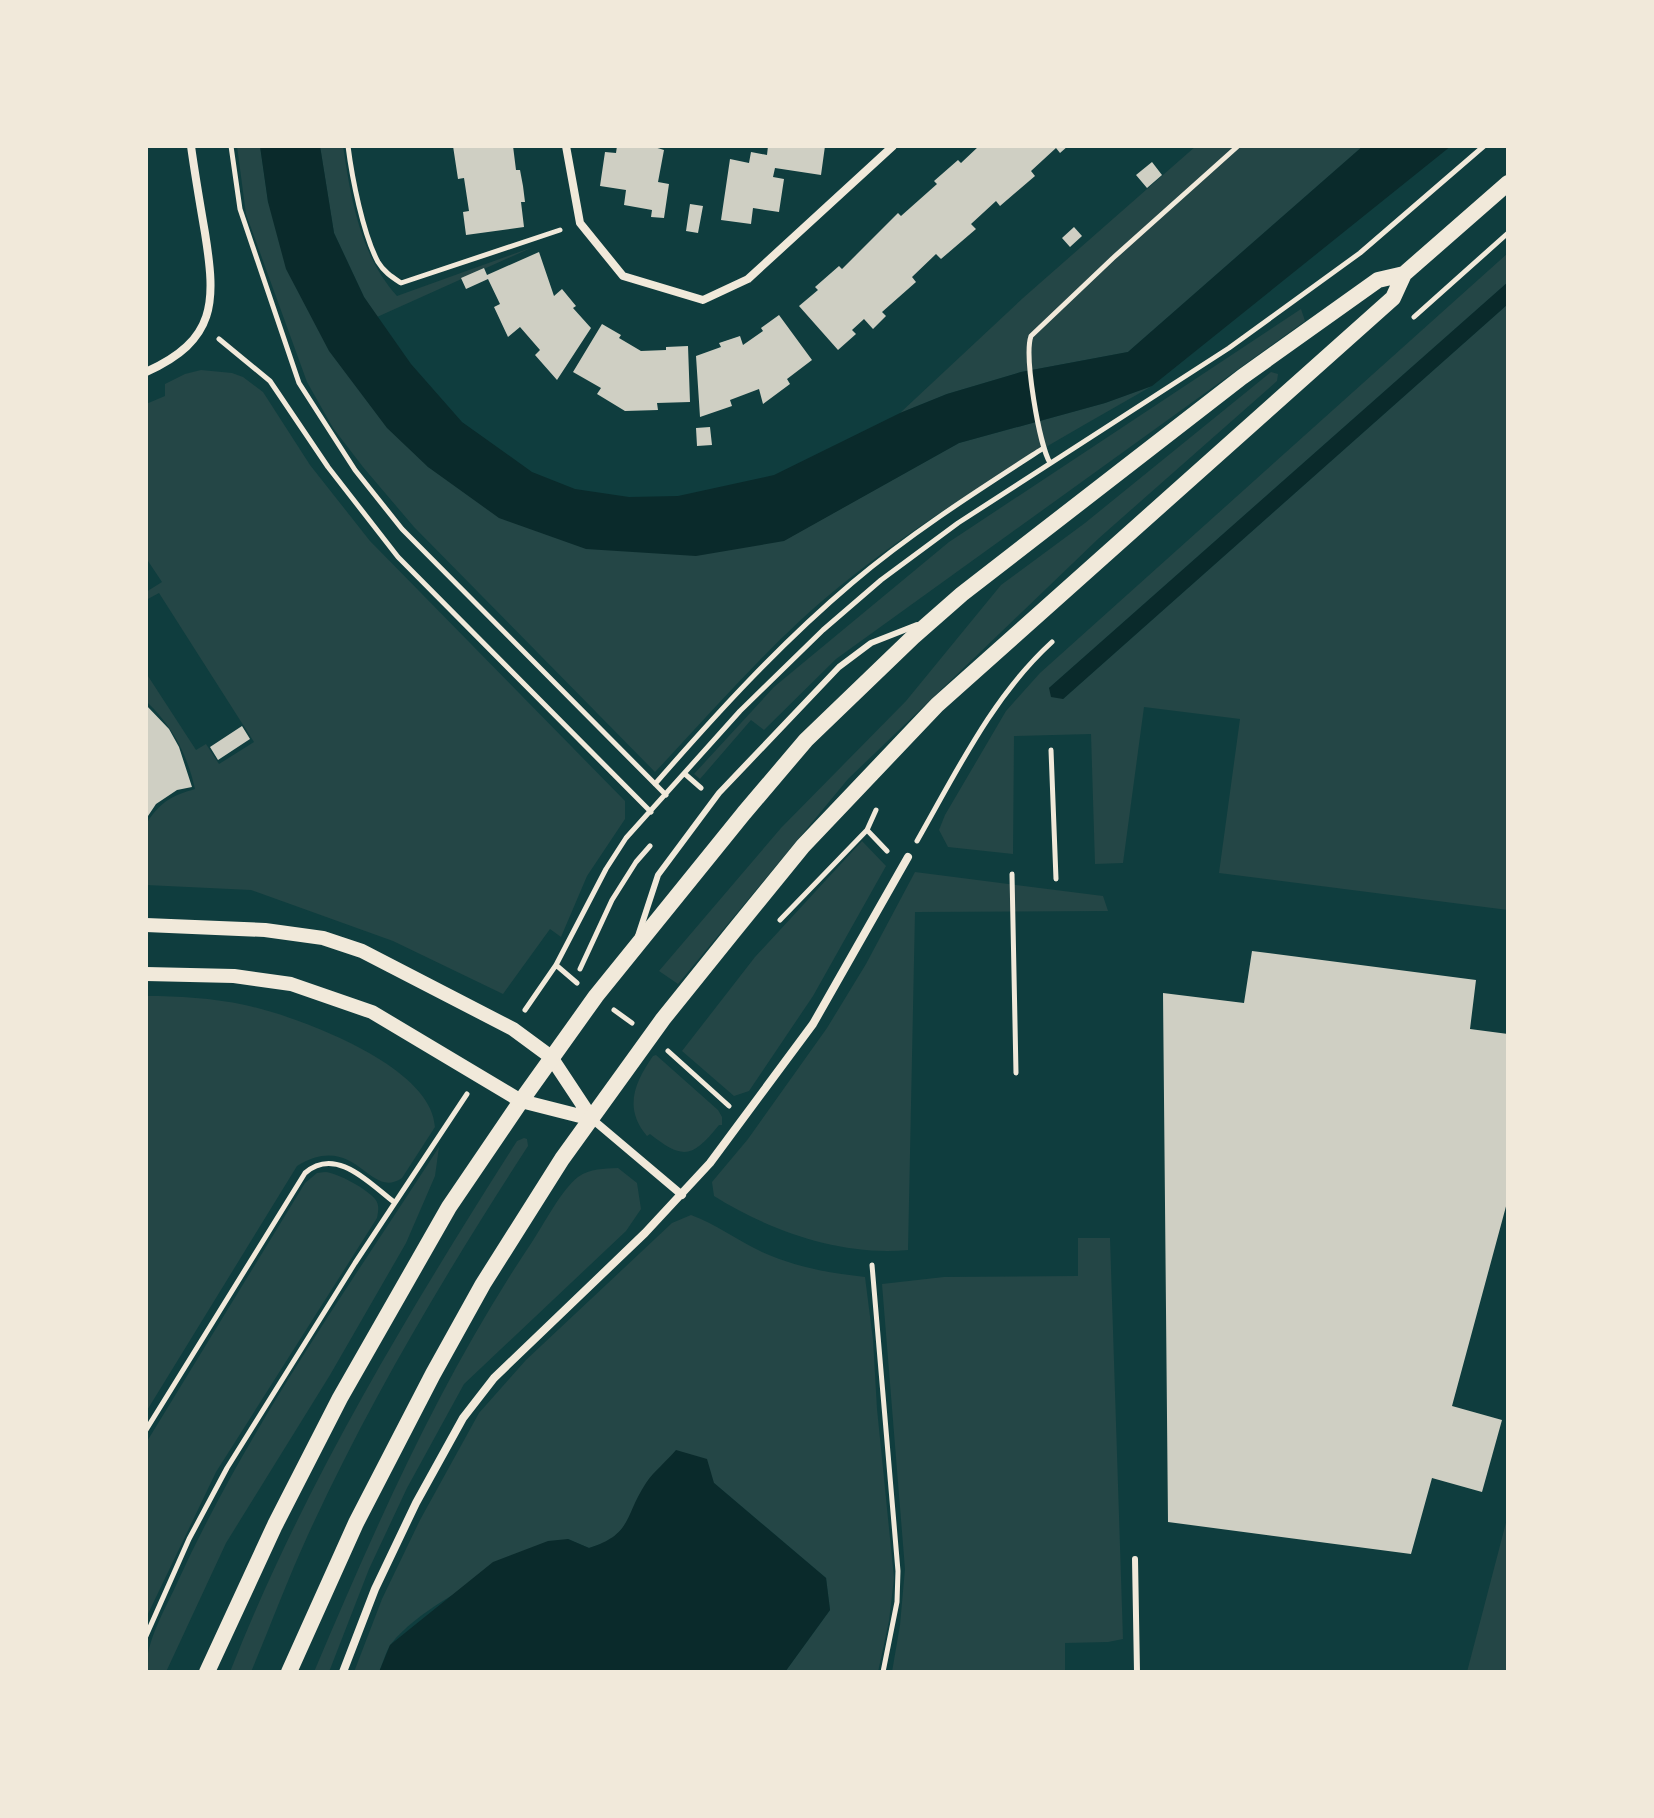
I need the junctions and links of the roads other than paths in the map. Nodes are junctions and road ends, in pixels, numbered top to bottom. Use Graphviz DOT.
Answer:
graph roads {
  1 [pos="191,146"];
  2 [pos="566,146"];
  3 [pos="893,146"];
  4 [pos="1508,183"];
  5 [pos="1404,274"];
  6 [pos="146,372"];
  7 [pos="935,618"];
  8 [pos="908,857"];
  9 [pos="146,925"];
  10 [pos="635,945"];
  11 [pos="146,974"];
  12 [pos="551,1057"];
  13 [pos="521,1101"];
  14 [pos="592,1119"];
  15 [pos="682,1195"];
  16 [pos="1135,1559"];
  17 [pos="207,1672"];
  18 [pos="289,1672"];
  19 [pos="343,1672"];
  20 [pos="1137,1672"];
  1 -- 6 [label="street"];
  2 -- 3 [label="street"];
  4 -- 5 [label="main road"];
  5 -- 7 [label="main road"];
  5 -- 14 [label="main road"];
  7 -- 10 [label="main road"];
  7 -- 10 [label="lane"];
  8 -- 15 [label="street"];
  9 -- 12 [label="street"];
  10 -- 12 [label="main road"];
  11 -- 13 [label="street"];
  12 -- 13 [label="main road"];
  12 -- 14 [label="street"];
  13 -- 14 [label="street"];
  13 -- 17 [label="main road"];
  14 -- 15 [label="street"];
  14 -- 18 [label="main road"];
  15 -- 19 [label="street"];
  16 -- 20 [label="lane"];
}
